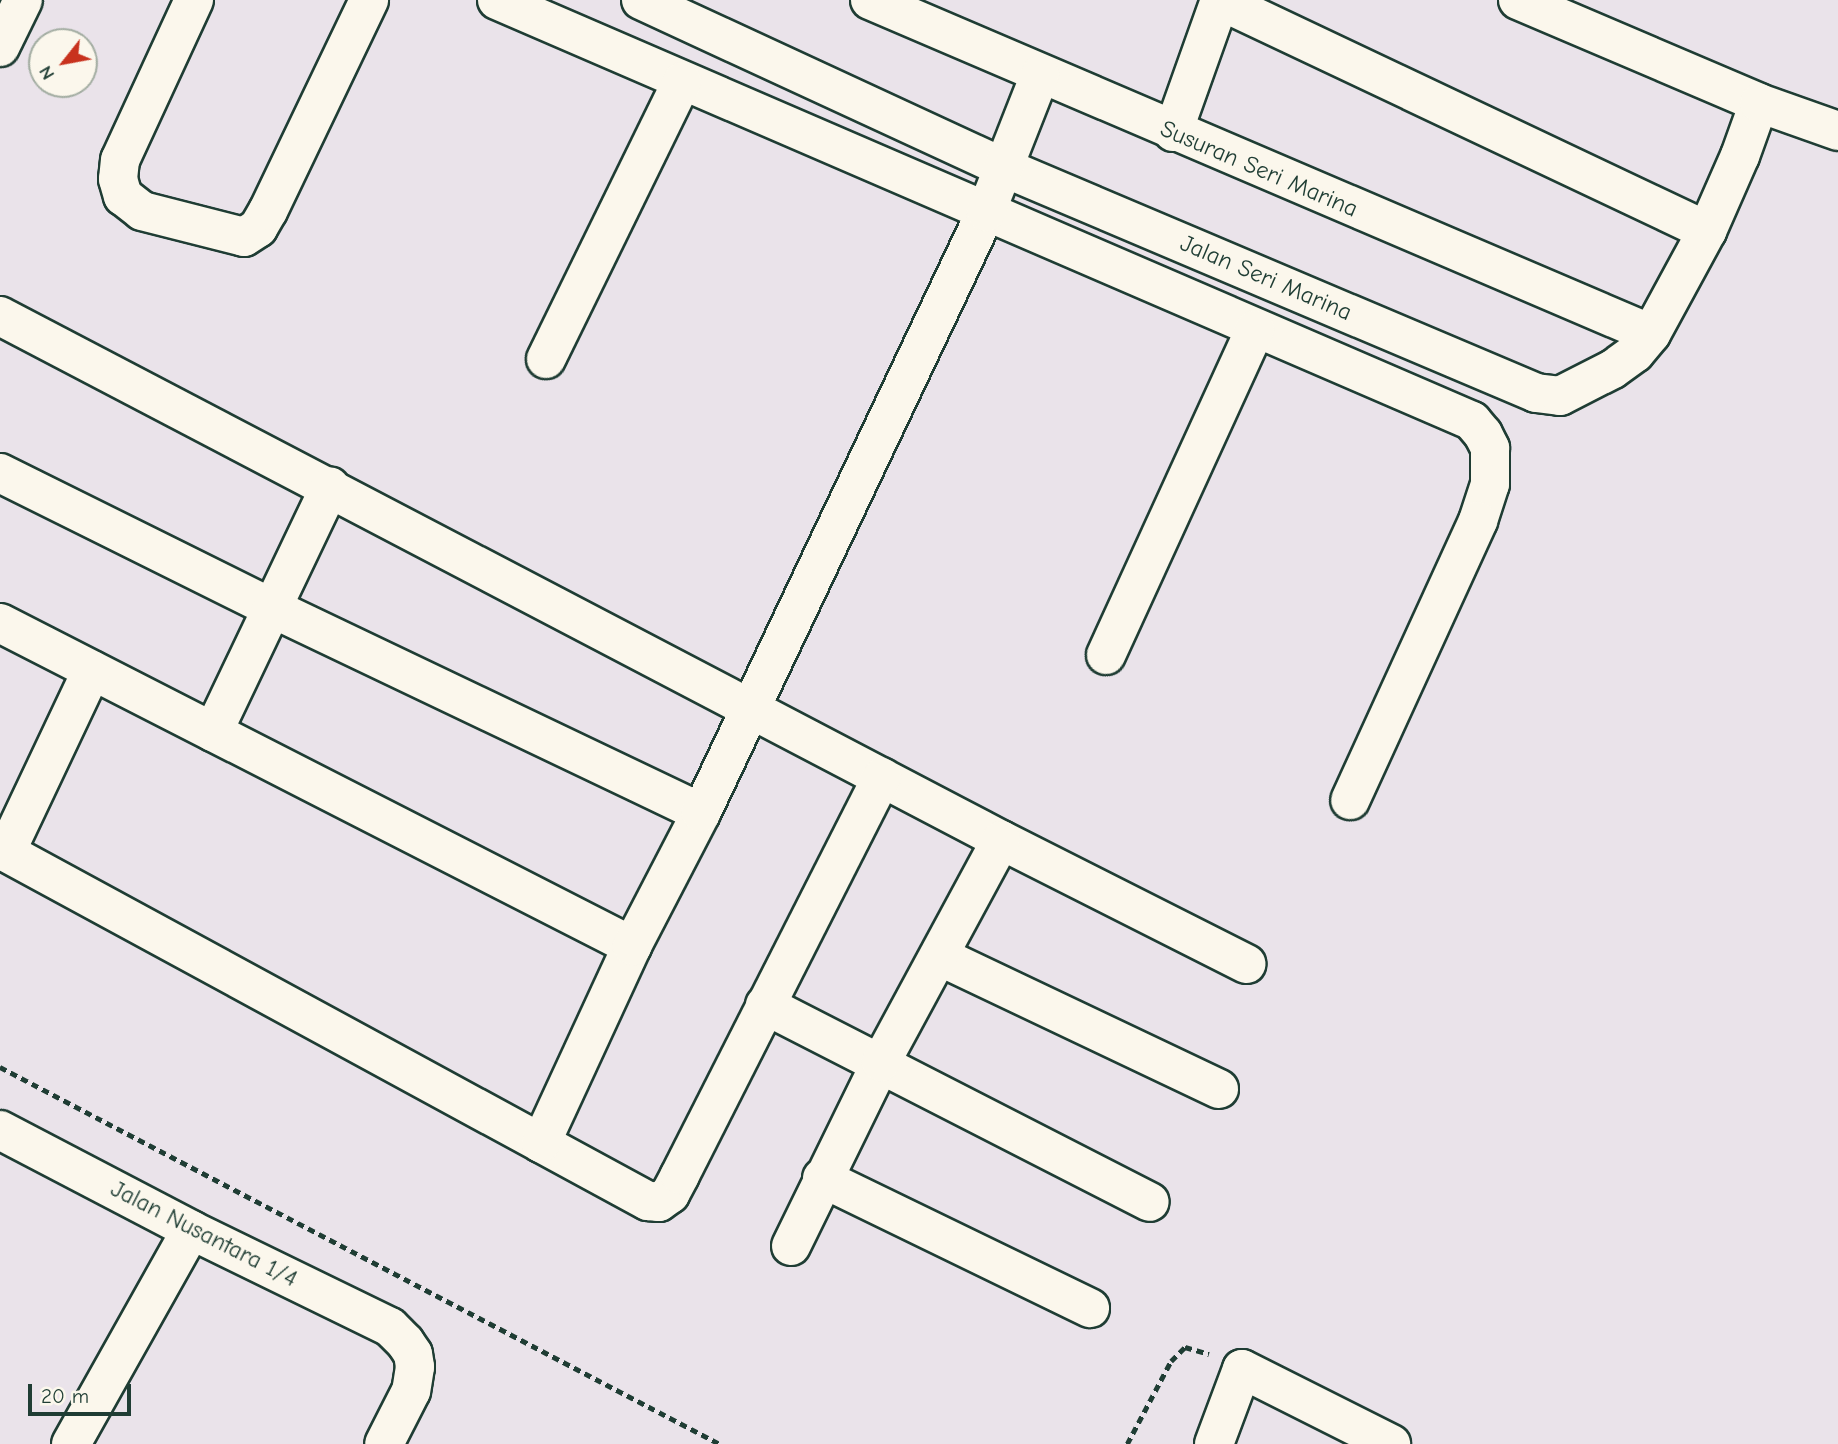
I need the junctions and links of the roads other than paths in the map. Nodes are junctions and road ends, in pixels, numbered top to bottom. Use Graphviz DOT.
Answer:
graph roads {
  1 [pos="23,0"];
  2 [pos="194,0"];
  3 [pos="369,0"];
  4 [pos="497,0"];
  5 [pos="641,0"];
  6 [pos="870,0"];
  7 [pos="1220,0"];
  8 [pos="1518,0"];
  9 [pos="0,47"];
  10 [pos="1040,75"];
  11 [pos="682,80"];
  12 [pos="1759,103"];
  13 [pos="1838,131"];
  14 [pos="1173,132"];
  15 [pos="1005,168"];
  16 [pos="986,212"];
  17 [pos="1707,231"];
  18 [pos="0,316"];
  19 [pos="1255,328"];
  20 [pos="1651,334"];
  21 [pos="546,359"];
  22 [pos="0,474"];
  23 [pos="330,487"];
  24 [pos="272,608"];
  25 [pos="0,623"];
  26 [pos="1106,655"];
  27 [pos="92,670"];
  28 [pos="750,708"];
  29 [pos="214,732"];
  30 [pos="882,777"];
  31 [pos="1350,800"];
  32 [pos="701,813"];
  33 [pos="1001,840"];
  34 [pos="3,851"];
  35 [pos="632,946"];
  36 [pos="939,956"];
  37 [pos="1247,964"];
  38 [pos="765,1005"];
  39 [pos="881,1062"];
  40 [pos="1219,1089"];
  41 [pos="0,1130"];
  42 [pos="541,1143"];
  43 [pos="822,1178"];
  44 [pos="1150,1202"];
  45 [pos="191,1230"];
  46 [pos="791,1246"];
  47 [pos="1090,1308"];
  48 [pos="71,1444"];
  49 [pos="384,1444"];
  50 [pos="1214,1444"];
  51 [pos="1391,1444"];
  1 -- 9 [label="street"];
  2 -- 3 [label="street"];
  4 -- 11 [label="street"];
  5 -- 15 [label="street, Jalan Seri Marina"];
  6 -- 10 [label="street, Susuran Seri Marina"];
  7 -- 14 [label="street"];
  7 -- 17 [label="street"];
  8 -- 12 [label="street"];
  10 -- 14 [label="street, Susuran Seri Marina"];
  10 -- 15 [label="street"];
  11 -- 16 [label="street"];
  11 -- 21 [label="street"];
  12 -- 13 [label="street"];
  12 -- 17 [label="street, Jalan Seri Marina"];
  14 -- 20 [label="street, Susuran Seri Marina"];
  15 -- 16 [label="street"];
  15 -- 20 [label="street, Jalan Seri Marina"];
  16 -- 19 [label="street"];
  16 -- 28 [label="street"];
  17 -- 20 [label="street, Jalan Seri Marina"];
  18 -- 23 [label="street"];
  19 -- 26 [label="street"];
  19 -- 31 [label="street"];
  22 -- 24 [label="street"];
  23 -- 24 [label="street"];
  23 -- 28 [label="street"];
  24 -- 29 [label="street"];
  24 -- 32 [label="street"];
  25 -- 27 [label="street"];
  27 -- 29 [label="street"];
  27 -- 34 [label="street"];
  28 -- 30 [label="street"];
  28 -- 32 [label="street"];
  29 -- 35 [label="street"];
  30 -- 33 [label="street"];
  30 -- 38 [label="street"];
  32 -- 35 [label="street"];
  33 -- 36 [label="street"];
  33 -- 37 [label="street"];
  34 -- 42 [label="street"];
  35 -- 42 [label="street"];
  36 -- 39 [label="street"];
  36 -- 40 [label="street"];
  38 -- 39 [label="street"];
  38 -- 42 [label="street"];
  39 -- 43 [label="street"];
  39 -- 44 [label="street"];
  41 -- 45 [label="street, Jalan Nusantara 1/4"];
  43 -- 46 [label="street"];
  43 -- 47 [label="street"];
  45 -- 48 [label="street"];
  45 -- 49 [label="street, Jalan Nusantara 1/4"];
  50 -- 51 [label="street"];
}
